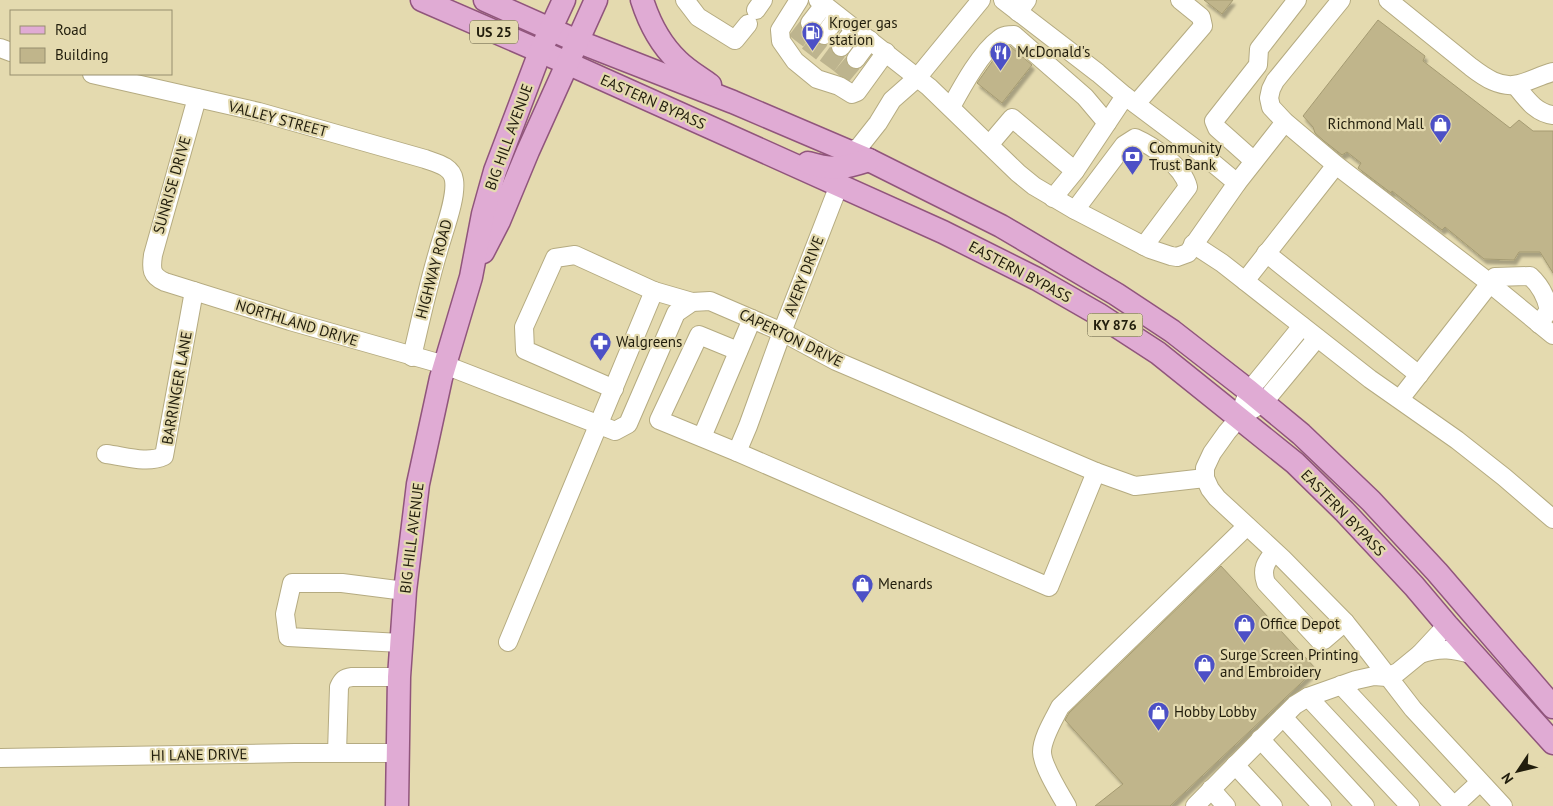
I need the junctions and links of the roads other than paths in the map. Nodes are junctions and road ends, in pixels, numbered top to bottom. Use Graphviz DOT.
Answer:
graph roads {
  1 [pos="422,0"];
  2 [pos="484,0"];
  3 [pos="564,0"];
  4 [pos="596,0"];
  5 [pos="642,0"];
  6 [pos="685,0"];
  7 [pos="798,0"];
  8 [pos="981,0"];
  9 [pos="1003,0"];
  10 [pos="1180,0"];
  11 [pos="1297,0"];
  12 [pos="1341,0"];
  13 [pos="1388,0"];
  14 [pos="821,2"];
  15 [pos="1022,6"];
  16 [pos="756,12"];
  17 [pos="838,16"];
  18 [pos="810,23"];
  19 [pos="855,28"];
  20 [pos="551,29"];
  21 [pos="824,35"];
  22 [pos="870,40"];
  23 [pos="578,41"];
  24 [pos="841,47"];
  25 [pos="540,52"];
  26 [pos="886,52"];
  27 [pos="856,59"];
  28 [pos="566,63"];
  29 [pos="1553,72"];
  30 [pos="96,75"];
  31 [pos="917,78"];
  32 [pos="1515,85"];
  33 [pos="197,98"];
  34 [pos="1131,100"];
  35 [pos="732,102"];
  36 [pos="951,107"];
  37 [pos="1549,114"];
  38 [pos="1285,122"];
  39 [pos="1107,123"];
  40 [pos="745,143"];
  41 [pos="989,145"];
  42 [pos="859,156"];
  43 [pos="1254,161"];
  44 [pos="1336,164"];
  45 [pos="1075,170"];
  46 [pos="454,181"];
  47 [pos="1237,183"];
  48 [pos="839,186"];
  49 [pos="1053,198"];
  50 [pos="1075,210"];
  51 [pos="1193,244"];
  52 [pos="1144,246"];
  53 [pos="1266,254"];
  54 [pos="153,273"];
  55 [pos="471,277"];
  56 [pos="1245,281"];
  57 [pos="1490,284"];
  58 [pos="194,291"];
  59 [pos="654,291"];
  60 [pos="692,302"];
  61 [pos="752,318"];
  62 [pos="1302,326"];
  63 [pos="1546,330"];
  64 [pos="782,332"];
  65 [pos="1317,338"];
  66 [pos="738,351"];
  67 [pos="412,357"];
  68 [pos="445,365"];
  69 [pos="1419,375"];
  70 [pos="614,389"];
  71 [pos="1257,397"];
  72 [pos="1400,399"];
  73 [pos="1239,418"];
  74 [pos="598,425"];
  75 [pos="702,437"];
  76 [pos="737,452"];
  77 [pos="106,454"];
  78 [pos="1096,472"];
  79 [pos="1205,478"];
  80 [pos="1552,516"];
  81 [pos="1247,526"];
  82 [pos="1274,552"];
  83 [pos="405,591"];
  84 [pos="1344,622"];
  85 [pos="1447,625"];
  86 [pos="508,642"];
  87 [pos="401,643"];
  88 [pos="1420,654"];
  89 [pos="1474,655"];
  90 [pos="399,677"];
  91 [pos="1388,677"];
  92 [pos="1341,685"];
  93 [pos="1308,697"];
  94 [pos="1552,706"];
  95 [pos="1283,717"];
  96 [pos="1260,739"];
  97 [pos="1553,743"];
  98 [pos="337,753"];
  99 [pos="397,753"];
  100 [pos="0,758"];
  101 [pos="1235,765"];
  102 [pos="1480,782"];
  103 [pos="1211,789"];
  104 [pos="397,806"];
  105 [pos="1067,806"];
  106 [pos="1194,806"];
  107 [pos="1226,806"];
  108 [pos="1273,806"];
  109 [pos="1322,806"];
  110 [pos="1365,806"];
  111 [pos="1410,806"];
  112 [pos="1454,806"];
  113 [pos="1503,806"];
  1 -- 25 [label="main road, EASTERN BYPASS / US 25"];
  2 -- 20 [label="main road, EASTERN BYPASS / KY 876"];
  3 -- 20 [label="main road, BIG HILL AVENUE"];
  4 -- 23 [label="main road, BIG HILL AVENUE"];
  5 -- 35 [label="main road"];
  6 -- 16 [label="street"];
  7 -- 26 [label="street"];
  8 -- 31 [label="street"];
  9 -- 15 [label="street"];
  10 -- 34 [label="street"];
  11 -- 43 [label="street"];
  12 -- 38 [label="street"];
  13 -- 32 [label="street"];
  14 -- 17 [label="street"];
  14 -- 18 [label="street"];
  15 -- 34 [label="street"];
  17 -- 19 [label="street"];
  17 -- 21 [label="street"];
  19 -- 22 [label="street"];
  19 -- 24 [label="street"];
  20 -- 23 [label="main road, EASTERN BYPASS / KY 876"];
  20 -- 25 [label="main road, BIG HILL AVENUE"];
  22 -- 26 [label="street"];
  22 -- 27 [label="street"];
  23 -- 28 [label="main road, BIG HILL AVENUE"];
  23 -- 35 [label="main road, EASTERN BYPASS / KY 876"];
  25 -- 28 [label="main road, EASTERN BYPASS / US 25"];
  25 -- 55 [label="main road, BIG HILL AVENUE"];
  26 -- 31 [label="street"];
  28 -- 40 [label="main road, EASTERN BYPASS / KY 876"];
  28 -- 55 [label="main road, BIG HILL AVENUE"];
  29 -- 32 [label="street"];
  30 -- 33 [label="street, VALLEY STREET"];
  31 -- 36 [label="street"];
  31 -- 42 [label="street"];
  32 -- 37 [label="street"];
  33 -- 46 [label="street, VALLEY STREET"];
  33 -- 54 [label="street, SUNRISE DRIVE"];
  34 -- 39 [label="street"];
  34 -- 47 [label="street"];
  35 -- 42 [label="main road, EASTERN BYPASS / KY 876"];
  36 -- 39 [label="street"];
  36 -- 41 [label="street"];
  38 -- 43 [label="street"];
  38 -- 44 [label="street"];
  39 -- 45 [label="street"];
  40 -- 42 [label="main road"];
  40 -- 48 [label="main road, EASTERN BYPASS / KY 876"];
  41 -- 45 [label="street"];
  41 -- 49 [label="street"];
  42 -- 71 [label="main road, EASTERN BYPASS / KY 876"];
  43 -- 47 [label="street"];
  44 -- 53 [label="street"];
  44 -- 57 [label="street"];
  45 -- 49 [label="street"];
  46 -- 67 [label="street, HIGHWAY ROAD"];
  47 -- 51 [label="street"];
  48 -- 64 [label="street, AVERY DRIVE"];
  48 -- 73 [label="main road, EASTERN BYPASS / KY 876"];
  49 -- 50 [label="street"];
  50 -- 52 [label="street"];
  50 -- 52 [label="street"];
  51 -- 52 [label="street"];
  51 -- 56 [label="street"];
  53 -- 56 [label="street"];
  53 -- 69 [label="street"];
  54 -- 58 [label="street, NORTHLAND DRIVE"];
  55 -- 68 [label="main road, BIG HILL AVENUE"];
  56 -- 62 [label="street"];
  57 -- 63 [label="street"];
  57 -- 63 [label="street"];
  57 -- 69 [label="street"];
  58 -- 67 [label="street, NORTHLAND DRIVE"];
  58 -- 77 [label="street, BARRINGER LANE"];
  59 -- 60 [label="street, CAPERTON DRIVE"];
  59 -- 70 [label="street"];
  59 -- 70 [label="street, CAPERTON DRIVE"];
  60 -- 61 [label="street, CAPERTON DRIVE"];
  60 -- 74 [label="street"];
  61 -- 64 [label="street, CAPERTON DRIVE"];
  61 -- 66 [label="street"];
  62 -- 65 [label="street"];
  62 -- 71 [label="street"];
  64 -- 76 [label="street, AVERY DRIVE"];
  64 -- 78 [label="street, CAPERTON DRIVE"];
  65 -- 71 [label="street"];
  65 -- 72 [label="street"];
  66 -- 75 [label="street"];
  66 -- 75 [label="street"];
  67 -- 68 [label="street, NORTHLAND DRIVE"];
  68 -- 74 [label="street"];
  68 -- 83 [label="main road, BIG HILL AVENUE"];
  69 -- 72 [label="street"];
  70 -- 74 [label="street"];
  71 -- 73 [label="street"];
  71 -- 94 [label="main road, EASTERN BYPASS / KY 876"];
  72 -- 80 [label="street"];
  73 -- 79 [label="street"];
  73 -- 85 [label="main road, EASTERN BYPASS / KY 876"];
  74 -- 86 [label="street"];
  75 -- 76 [label="street"];
  76 -- 78 [label="street"];
  78 -- 79 [label="street, CAPERTON DRIVE"];
  79 -- 81 [label="street"];
  81 -- 82 [label="street"];
  81 -- 105 [label="street"];
  82 -- 84 [label="street"];
  82 -- 84 [label="street"];
  83 -- 87 [label="main road, BIG HILL AVENUE"];
  83 -- 87 [label="street"];
  84 -- 91 [label="street"];
  85 -- 88 [label="street"];
  85 -- 89 [label="main road, EASTERN BYPASS / KY 876"];
  85 -- 94 [label="main road"];
  87 -- 90 [label="main road, BIG HILL AVENUE"];
  88 -- 89 [label="street"];
  88 -- 91 [label="street"];
  89 -- 97 [label="main road, EASTERN BYPASS / KY 876"];
  90 -- 98 [label="street"];
  90 -- 99 [label="main road, BIG HILL AVENUE"];
  91 -- 92 [label="street"];
  91 -- 102 [label="street"];
  92 -- 93 [label="street"];
  92 -- 112 [label="street"];
  93 -- 95 [label="street"];
  93 -- 111 [label="street"];
  95 -- 96 [label="street"];
  95 -- 110 [label="street"];
  96 -- 101 [label="street"];
  96 -- 109 [label="street"];
  98 -- 99 [label="street, HI LANE DRIVE"];
  98 -- 100 [label="street, HI LANE DRIVE"];
  99 -- 104 [label="main road, BIG HILL AVENUE"];
  101 -- 103 [label="street"];
  101 -- 108 [label="street"];
  102 -- 112 [label="street"];
  102 -- 113 [label="street"];
  103 -- 106 [label="street"];
  103 -- 107 [label="street"];
}
